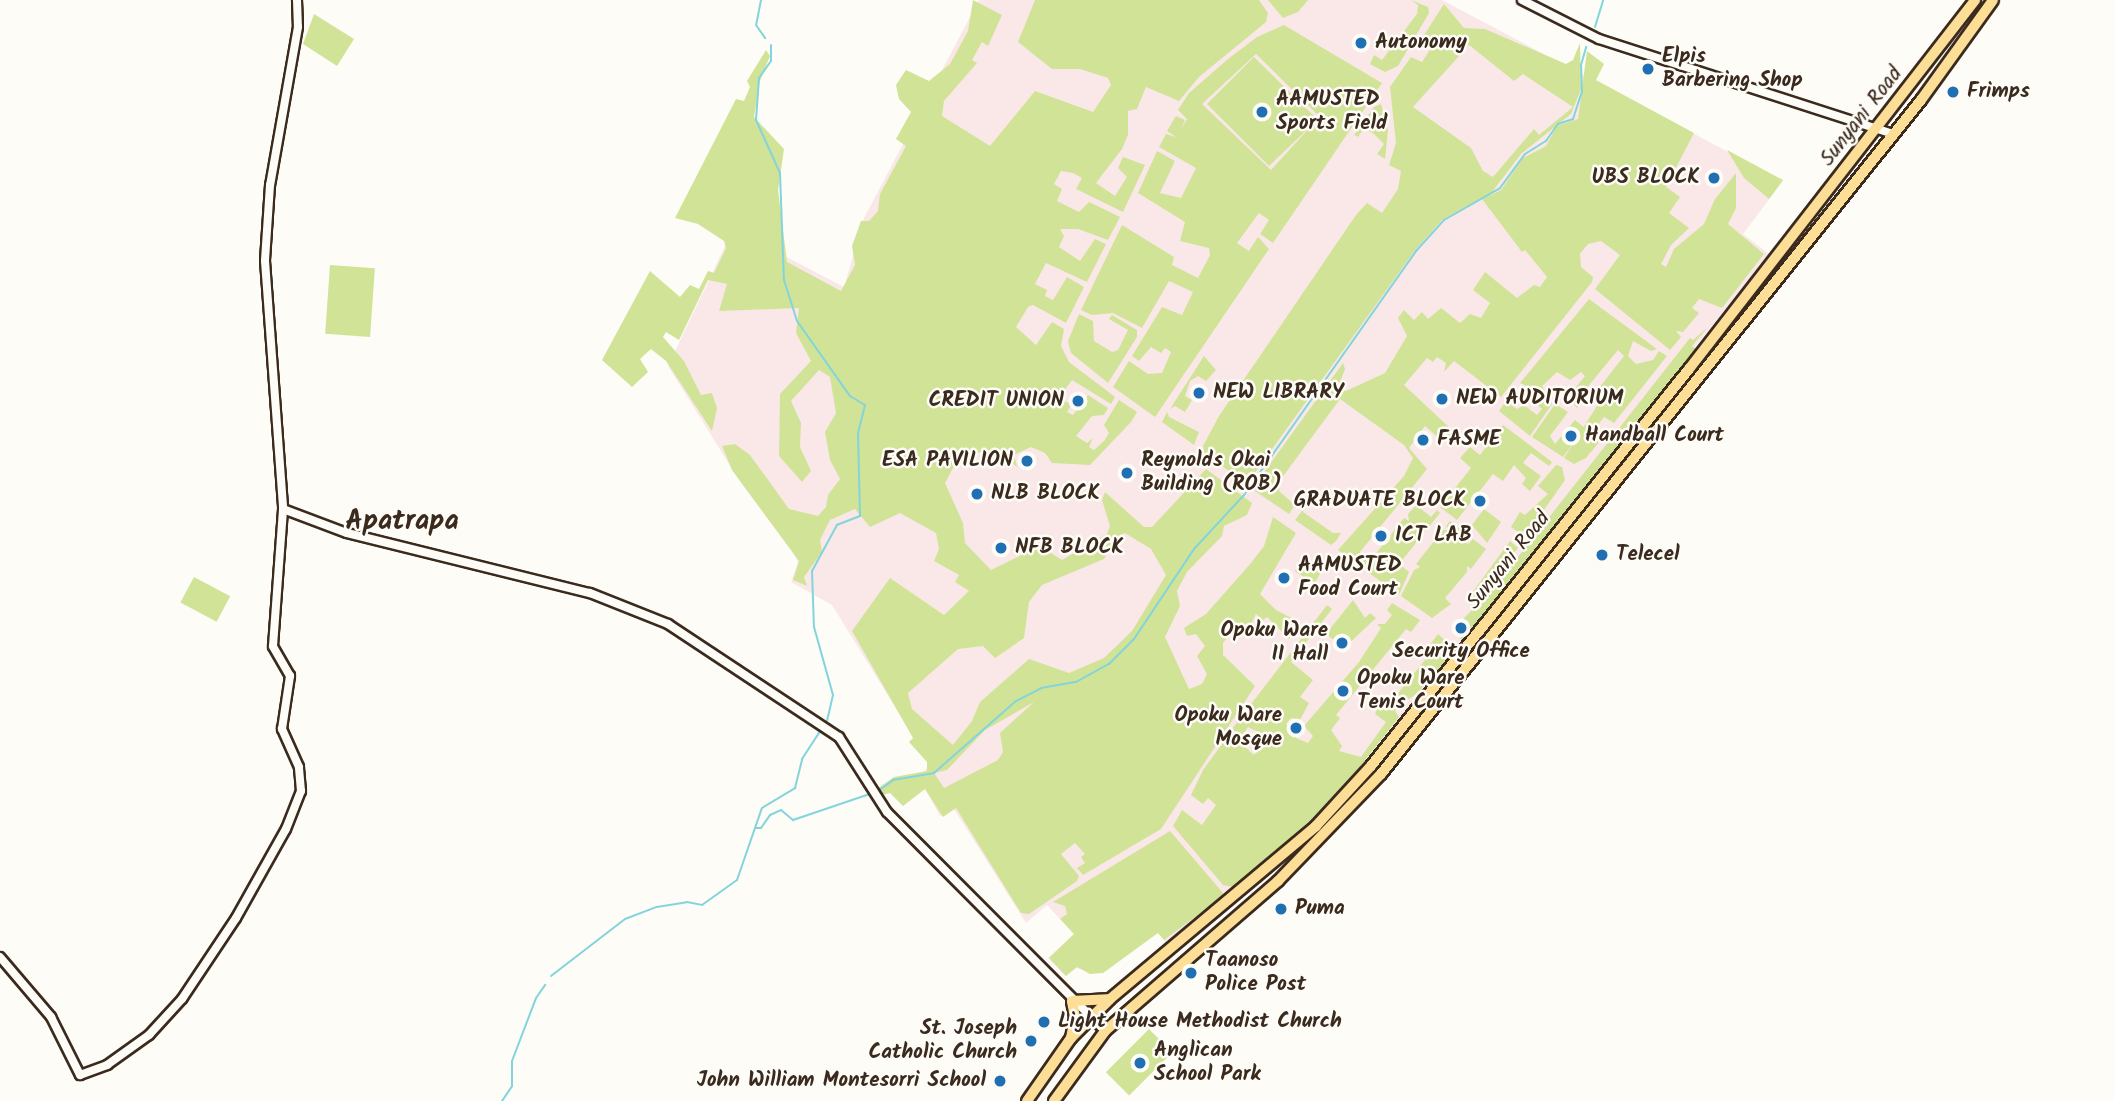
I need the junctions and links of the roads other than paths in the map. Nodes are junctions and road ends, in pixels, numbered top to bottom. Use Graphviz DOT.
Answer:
graph roads {
  1 [pos="297,0"];
  2 [pos="1522,0"];
  3 [pos="1975,0"];
  4 [pos="1993,0"];
  5 [pos="1878,127"];
  6 [pos="1894,134"];
  7 [pos="1593,506"];
  8 [pos="283,509"];
  9 [pos="1575,510"];
  10 [pos="0,957"];
  11 [pos="1110,999"];
  12 [pos="1072,1001"];
  13 [pos="1091,1017"];
  14 [pos="1105,1031"];
  15 [pos="1071,1038"];
  16 [pos="1027,1101"];
  17 [pos="1054,1101"];
  1 -- 8 [label="street"];
  2 -- 5 [label="street"];
  3 -- 5 [label="main road, Sunyani Road"];
  4 -- 6 [label="main road"];
  5 -- 6 [label="street"];
  5 -- 9 [label="main road, Sunyani Road"];
  6 -- 7 [label="main road"];
  7 -- 9 [label="main road"];
  7 -- 14 [label="main road"];
  8 -- 10 [label="street"];
  8 -- 12 [label="street"];
  9 -- 11 [label="main road, Sunyani Road"];
  11 -- 12 [label="main road"];
  11 -- 13 [label="main road, Sunyani Road"];
  12 -- 13 [label="street"];
  12 -- 15 [label="main road"];
  13 -- 14 [label="street"];
  13 -- 15 [label="main road, Sunyani Road"];
  14 -- 17 [label="main road"];
  15 -- 16 [label="main road, Sunyani Road"];
}
